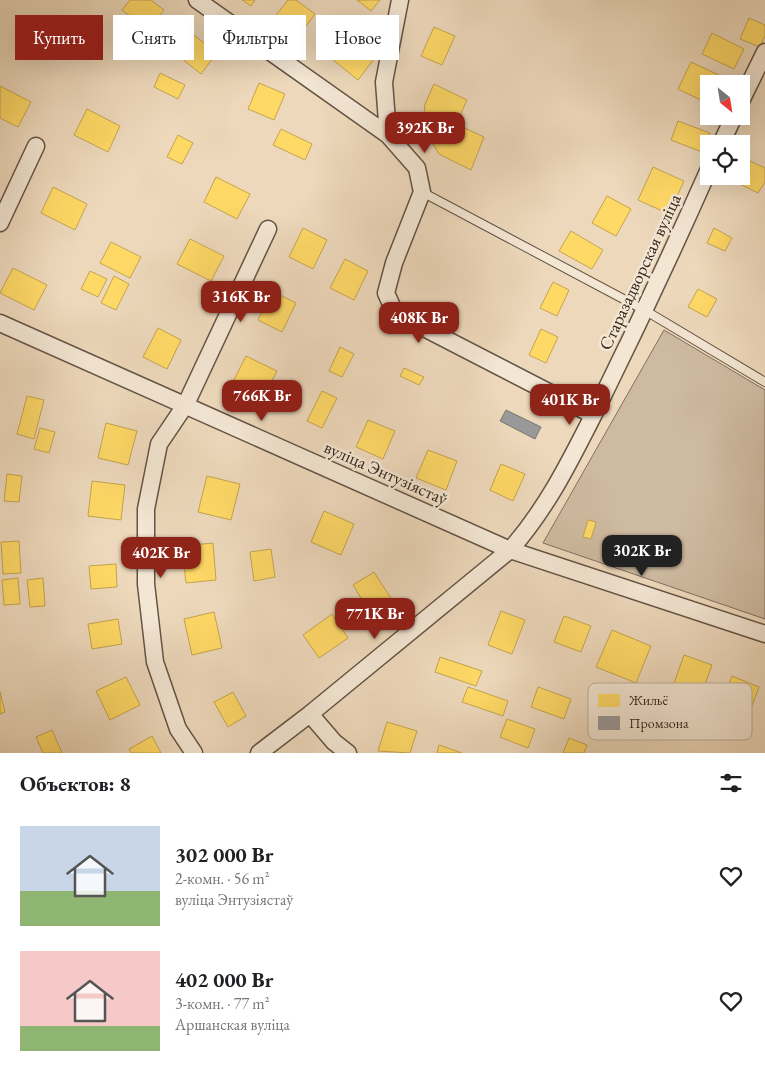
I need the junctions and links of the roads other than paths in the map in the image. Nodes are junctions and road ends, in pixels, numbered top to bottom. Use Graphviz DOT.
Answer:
graph roads {
  1 [pos="197,0"];
  2 [pos="400,0"];
  3 [pos="765,52"];
  4 [pos="750,83"];
  5 [pos="388,135"];
  6 [pos="36,146"];
  7 [pos="702,185"];
  8 [pos="422,192"];
  9 [pos="0,223"];
  10 [pos="268,229"];
  11 [pos="646,311"];
  12 [pos="0,323"];
  13 [pos="765,382"];
  14 [pos="186,404"];
  15 [pos="593,415"];
  16 [pos="510,550"];
  17 [pos="765,634"];
  18 [pos="310,714"];
  19 [pos="194,753"];
  20 [pos="259,753"];
  21 [pos="348,753"];
  1 -- 5 [label="street"];
  2 -- 5 [label="street"];
  3 -- 4 [label="street"];
  5 -- 8 [label="street"];
  6 -- 9 [label="street"];
  7 -- 11 [label="street, Старазадворская вуліца"];
  8 -- 11 [label="lane"];
  8 -- 15 [label="street"];
  10 -- 14 [label="street"];
  11 -- 13 [label="lane"];
  11 -- 15 [label="street, Старазадворская вуліца"];
  12 -- 14 [label="street, вуліца Энтузіястаў"];
  14 -- 16 [label="street, вуліца Энтузіястаў"];
  14 -- 19 [label="street"];
  15 -- 16 [label="street, Старазадворская вуліца"];
  16 -- 17 [label="street, вуліца Энтузіястаў"];
  16 -- 18 [label="street, Старазадворская вуліца"];
  18 -- 20 [label="street, Старазадворская вуліца"];
  18 -- 21 [label="street"];
}
